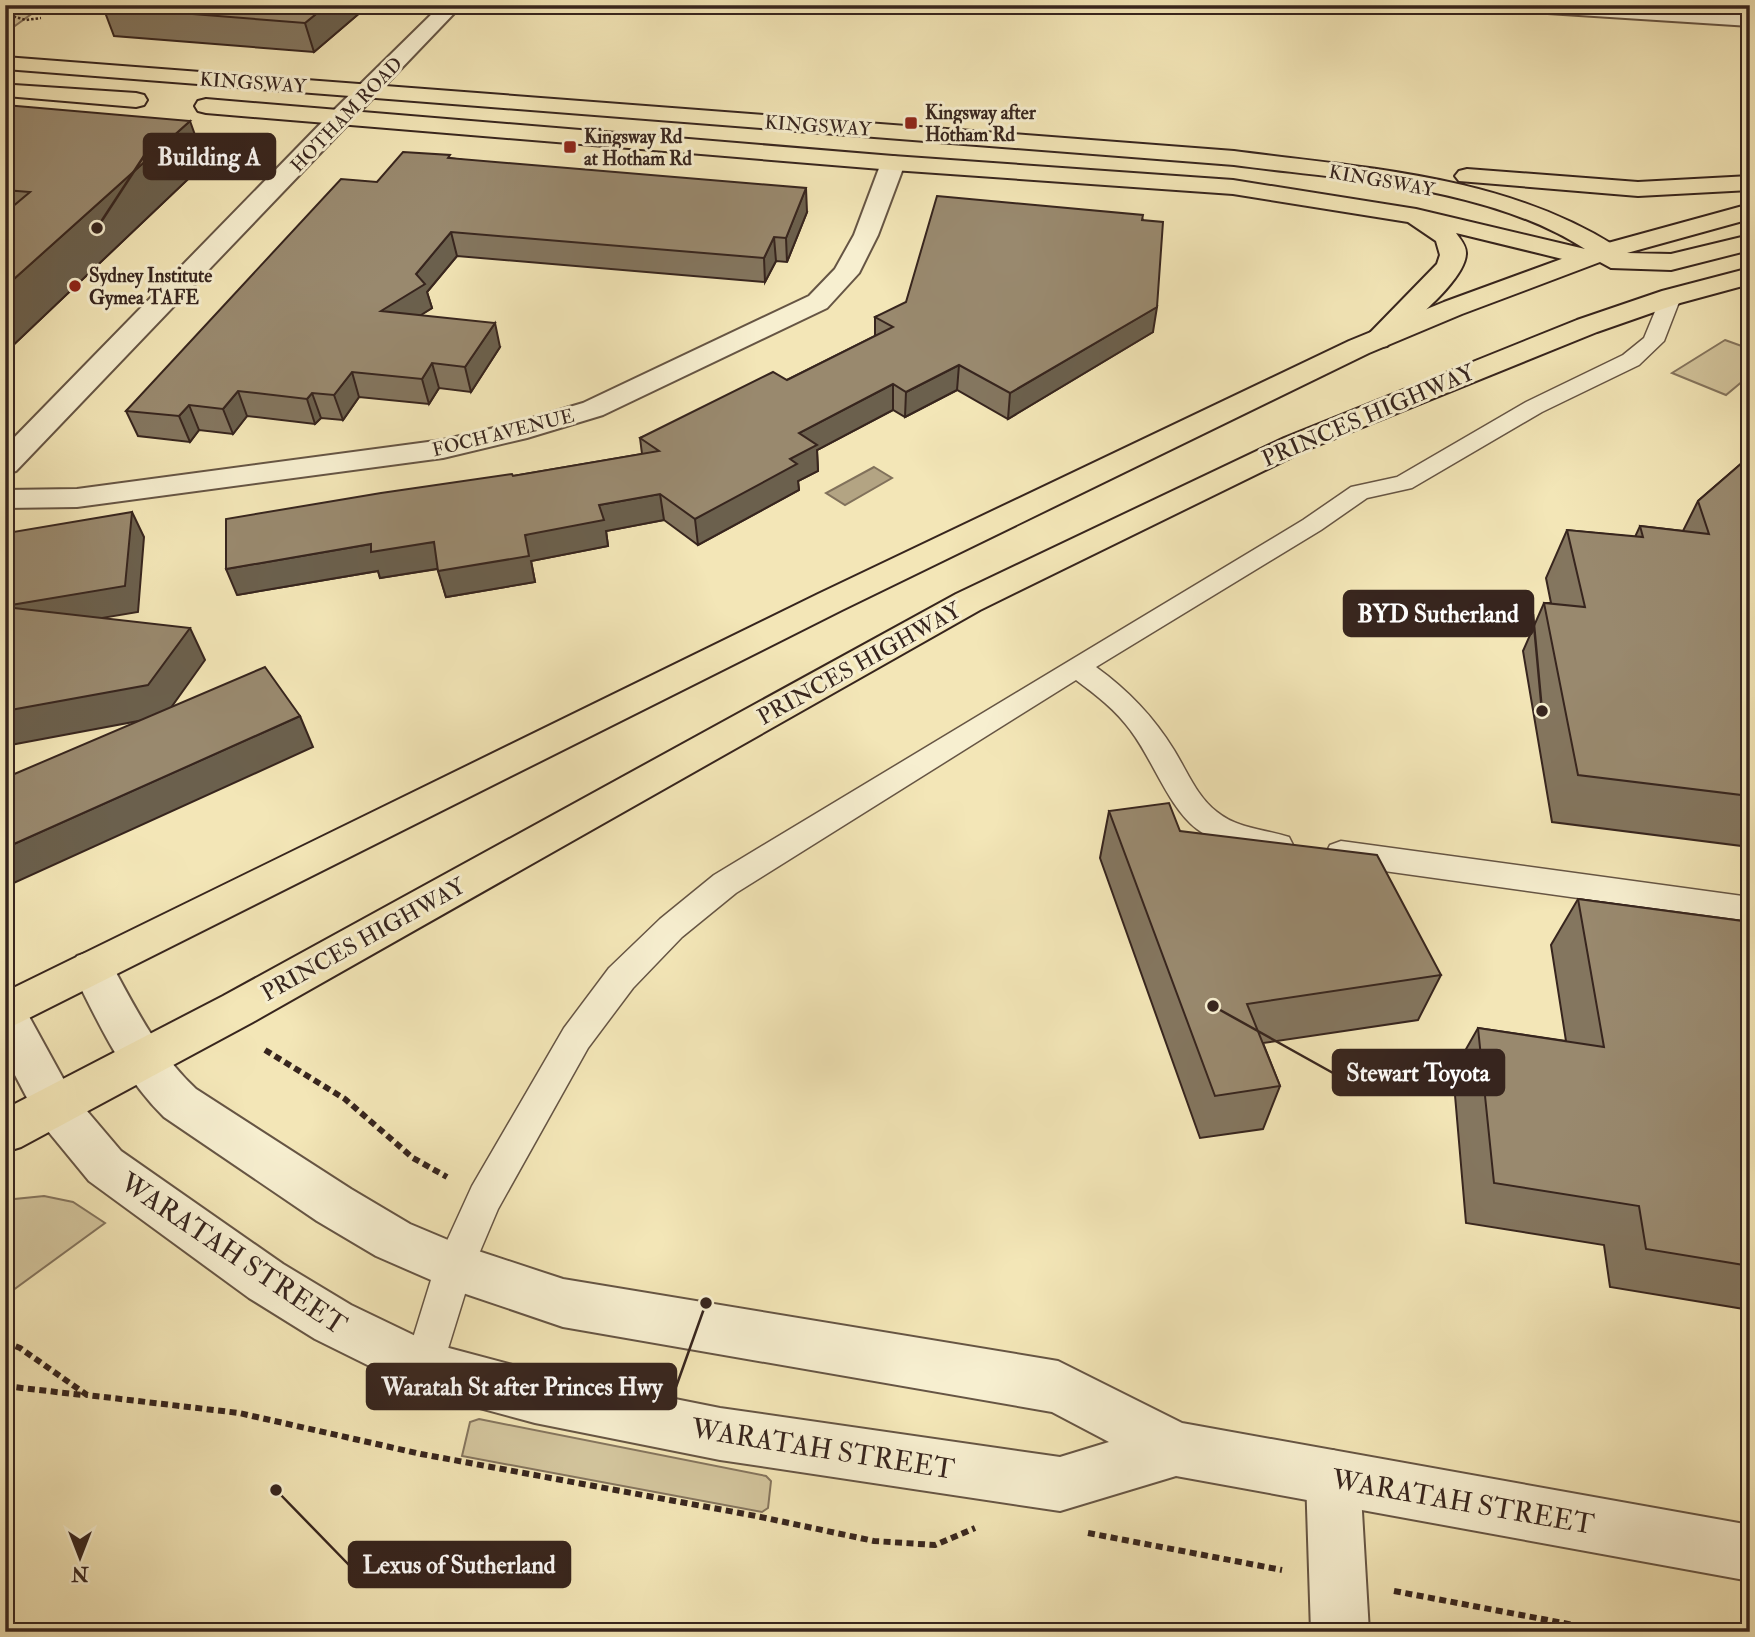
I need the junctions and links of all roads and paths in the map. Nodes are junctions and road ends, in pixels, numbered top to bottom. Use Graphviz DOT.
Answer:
graph roads {
  1 [pos="452,5"];
  2 [pos="1517,5"];
  3 [pos="5,15"];
  4 [pos="41,18"];
  5 [pos="1750,20"];
  6 [pos="5,63"];
  7 [pos="5,90"];
  8 [pos="368,91"];
  9 [pos="163,102"];
  10 [pos="190,104"];
  11 [pos="340,117"];
  12 [pos="1186,153"];
  13 [pos="893,163"];
  14 [pos="1750,183"];
  15 [pos="1750,211"];
  16 [pos="1416,216"];
  17 [pos="1750,242"];
  18 [pos="1602,256"];
  19 [pos="1750,276"];
  20 [pos="1671,297"];
  21 [pos="1587,326"];
  22 [pos="1377,340"];
  23 [pos="5,465"];
  24 [pos="5,499"];
  25 [pos="1076,667"];
  26 [pos="1750,910"];
  27 [pos="92,968"];
  28 [pos="5,1013"];
  29 [pos="265,1050"];
  30 [pos="141,1058"];
  31 [pos="54,1105"];
  32 [pos="5,1132"];
  33 [pos="485,1198"];
  34 [pos="454,1267"];
  35 [pos="5,1342"];
  36 [pos="424,1367"];
  37 [pos="5,1386"];
  38 [pos="87,1395"];
  39 [pos="1176,1449"];
  40 [pos="1333,1478"];
  41 [pos="980,1526"];
  42 [pos="1083,1532"];
  43 [pos="1750,1553"];
  44 [pos="1339,1606"];
  45 [pos="1611,1632"];
  1 -- 8 [label="street, HOTHAM ROAD"];
  2 -- 5 [label="street"];
  3 -- 4 [label="path"];
  6 -- 8 [label="main road, KINGSWAY"];
  7 -- 9 [label="main road"];
  8 -- 11 [label="street, HOTHAM ROAD"];
  8 -- 12 [label="main road, KINGSWAY"];
  10 -- 11 [label="main road, KINGSWAY"];
  11 -- 13 [label="main road, KINGSWAY"];
  11 -- 23 [label="street, HOTHAM ROAD"];
  12 -- 14 [label="main road"];
  12 -- 18 [label="main road, KINGSWAY"];
  13 -- 16 [label="main road, KINGSWAY"];
  13 -- 24 [label="street, FOCH AVENUE"];
  15 -- 18 [label="main road"];
  16 -- 18 [label="main road, KINGSWAY"];
  16 -- 22 [label="main road"];
  17 -- 18 [label="main road, KINGSWAY"];
  18 -- 21 [label="main road"];
  18 -- 22 [label="main road"];
  19 -- 20 [label="main road, PRINCES HIGHWAY"];
  20 -- 21 [label="main road, PRINCES HIGHWAY"];
  20 -- 25 [label="lane"];
  21 -- 30 [label="main road, PRINCES HIGHWAY"];
  22 -- 27 [label="main road"];
  25 -- 26 [label="lane"];
  25 -- 33 [label="lane"];
  27 -- 28 [label="main road"];
  27 -- 30 [label="street, WARATAH STREET"];
  28 -- 31 [label="street, WARATAH STREET"];
  29 -- 33 [label="path"];
  30 -- 31 [label="main road, PRINCES HIGHWAY"];
  30 -- 34 [label="street, WARATAH STREET"];
  31 -- 32 [label="main road, PRINCES HIGHWAY"];
  31 -- 36 [label="street, WARATAH STREET"];
  33 -- 34 [label="lane"];
  34 -- 36 [label="lane"];
  34 -- 39 [label="street, WARATAH STREET"];
  35 -- 38 [label="path"];
  36 -- 39 [label="street, WARATAH STREET"];
  37 -- 38 [label="path"];
  38 -- 41 [label="path"];
  39 -- 40 [label="street, WARATAH STREET"];
  40 -- 43 [label="street, WARATAH STREET"];
  40 -- 44 [label="street"];
  42 -- 44 [label="path"];
  44 -- 45 [label="path"];
}
